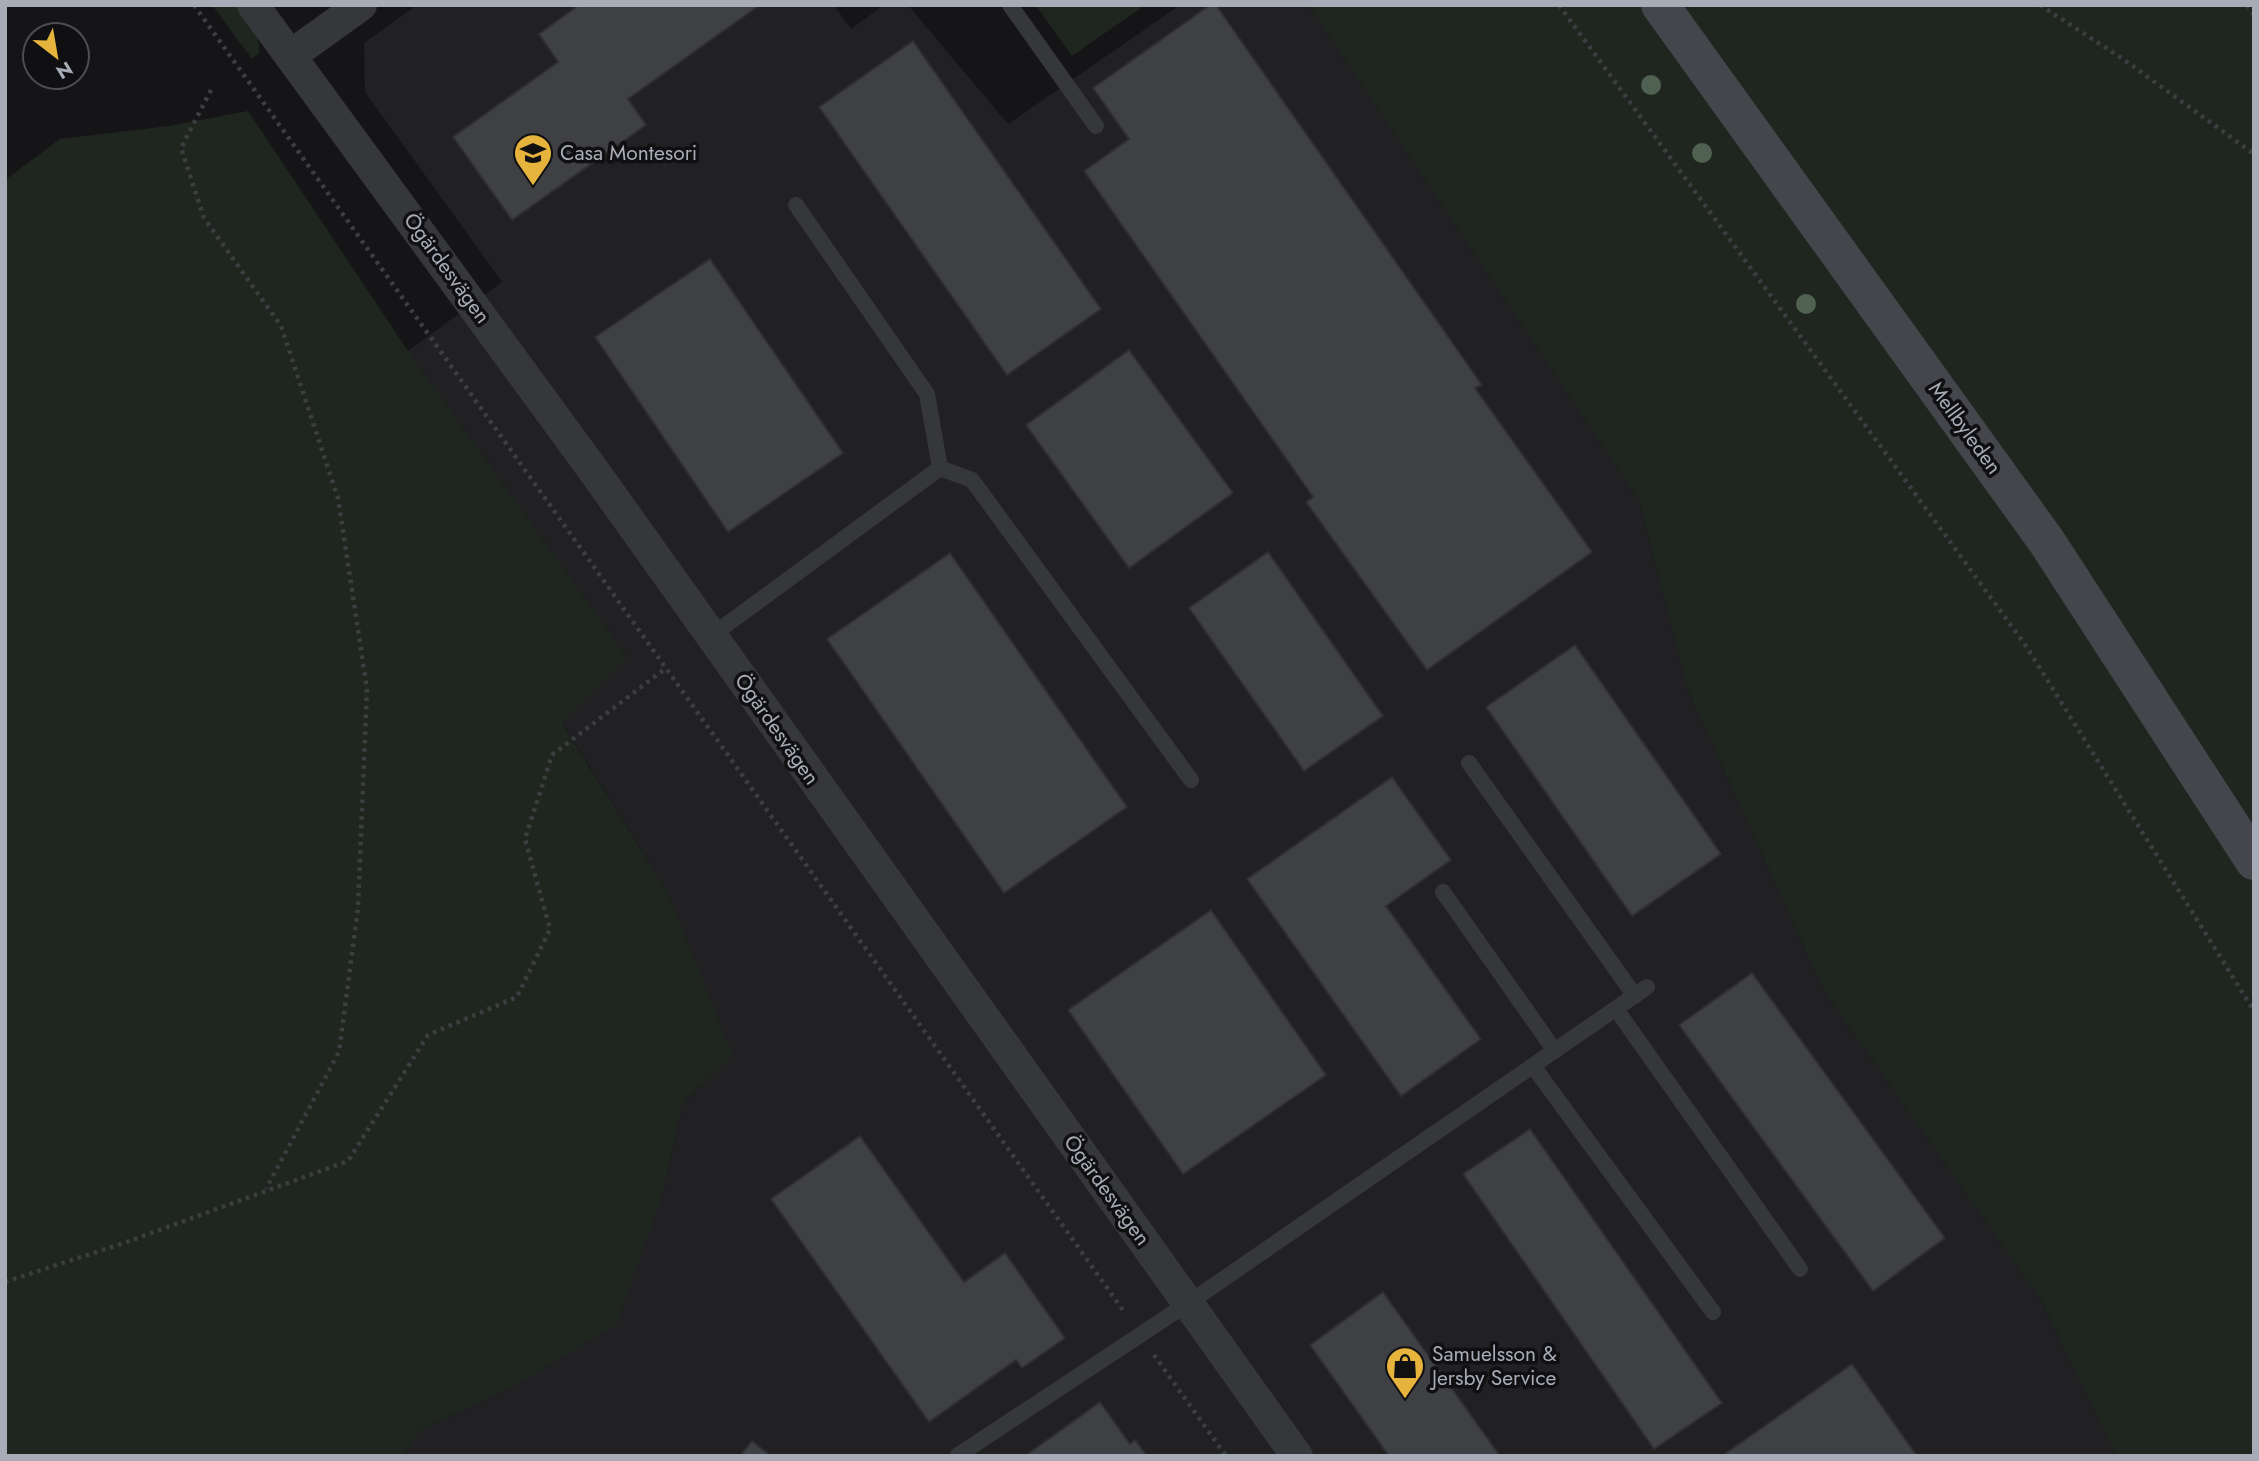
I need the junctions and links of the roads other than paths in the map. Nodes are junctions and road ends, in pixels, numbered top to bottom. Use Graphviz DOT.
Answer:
graph roads {
  1 [pos="253,5"];
  2 [pos="361,5"];
  3 [pos="1010,5"];
  4 [pos="1660,5"];
  5 [pos="290,55"];
  6 [pos="1096,125"];
  7 [pos="796,205"];
  8 [pos="940,468"];
  9 [pos="711,636"];
  10 [pos="1469,762"];
  11 [pos="1191,780"];
  12 [pos="2254,861"];
  13 [pos="1443,892"];
  14 [pos="1616,1009"];
  15 [pos="1555,1051"];
  16 [pos="1533,1066"];
  17 [pos="1800,1269"];
  18 [pos="1187,1304"];
  19 [pos="1713,1312"];
  20 [pos="957,1456"];
  21 [pos="1297,1456"];
  1 -- 5 [label="street, Ögärdesvägen"];
  2 -- 5 [label="street"];
  3 -- 6 [label="lane"];
  4 -- 12 [label="main road, Mellbyleden"];
  5 -- 9 [label="street, Ögärdesvägen"];
  7 -- 8 [label="lane"];
  8 -- 9 [label="lane"];
  8 -- 11 [label="lane"];
  9 -- 18 [label="street, Ögärdesvägen"];
  10 -- 14 [label="lane"];
  13 -- 15 [label="lane"];
  14 -- 15 [label="lane"];
  14 -- 17 [label="lane"];
  15 -- 16 [label="lane"];
  16 -- 18 [label="lane"];
  16 -- 19 [label="lane"];
  18 -- 20 [label="lane"];
  18 -- 21 [label="street, Ögärdesvägen"];
}
